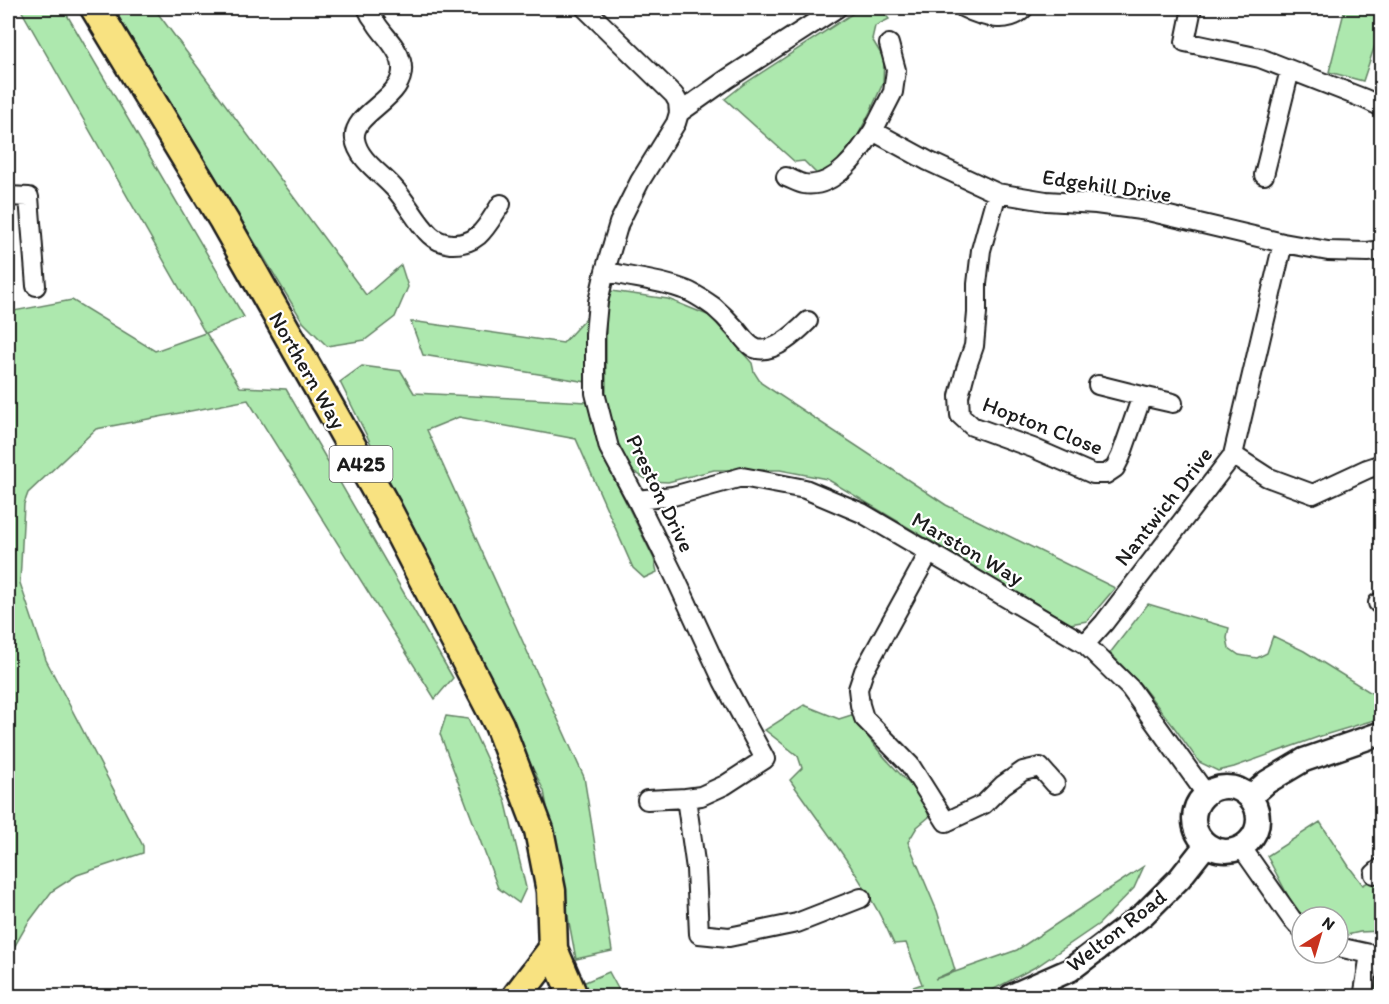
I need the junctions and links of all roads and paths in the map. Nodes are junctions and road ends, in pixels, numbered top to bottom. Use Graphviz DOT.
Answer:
graph roads {
  1 [pos="95,8"];
  2 [pos="367,8"];
  3 [pos="585,8"];
  4 [pos="837,8"];
  5 [pos="964,8"];
  6 [pos="1024,8"];
  7 [pos="1192,8"];
  8 [pos="890,44"];
  9 [pos="1290,70"];
  10 [pos="1382,107"];
  11 [pos="679,113"];
  12 [pos="873,130"];
  13 [pos="1264,175"];
  14 [pos="786,177"];
  15 [pos="997,193"];
  16 [pos="8,196"];
  17 [pos="501,204"];
  18 [pos="1283,243"];
  19 [pos="1382,250"];
  20 [pos="605,271"];
  21 [pos="36,286"];
  22 [pos="808,321"];
  23 [pos="1098,385"];
  24 [pos="1142,396"];
  25 [pos="1173,403"];
  26 [pos="1233,455"];
  27 [pos="1382,464"];
  28 [pos="637,500"];
  29 [pos="929,553"];
  30 [pos="1085,644"];
  31 [pos="1382,733"];
  32 [pos="1055,784"];
  33 [pos="1206,794"];
  34 [pos="1250,797"];
  35 [pos="686,798"];
  36 [pos="647,800"];
  37 [pos="1206,844"];
  38 [pos="1242,848"];
  39 [pos="861,898"];
  40 [pos="1290,917"];
  41 [pos="554,949"];
  42 [pos="1350,949"];
  43 [pos="1376,953"];
  44 [pos="517,996"];
  45 [pos="573,996"];
  46 [pos="1011,996"];
  47 [pos="1365,996"];
  1 -- 41 [label="main road, Northern Way / A425"];
  2 -- 17 [label="street"];
  3 -- 11 [label="street"];
  4 -- 11 [label="street, Preston Drive"];
  5 -- 6 [label="street"];
  7 -- 9 [label="street"];
  8 -- 12 [label="street"];
  9 -- 10 [label="street"];
  9 -- 13 [label="street"];
  11 -- 20 [label="street, Preston Drive"];
  12 -- 14 [label="street"];
  12 -- 15 [label="street, Edgehill Drive"];
  15 -- 18 [label="street, Edgehill Drive"];
  15 -- 24 [label="street, Hopton Close"];
  16 -- 21 [label="street"];
  18 -- 19 [label="street, Edgehill Drive"];
  18 -- 26 [label="street, Nantwich Drive"];
  20 -- 22 [label="street"];
  20 -- 28 [label="street, Preston Drive"];
  23 -- 24 [label="street"];
  24 -- 25 [label="street"];
  26 -- 27 [label="street"];
  26 -- 30 [label="street, Nantwich Drive"];
  28 -- 29 [label="street, Marston Way"];
  28 -- 35 [label="street, Preston Drive"];
  29 -- 30 [label="street, Marston Way"];
  29 -- 32 [label="street"];
  30 -- 33 [label="street, Marston Way"];
  31 -- 34 [label="street"];
  33 -- 34 [label="street"];
  33 -- 37 [label="street"];
  34 -- 38 [label="street"];
  35 -- 36 [label="street"];
  35 -- 39 [label="street"];
  37 -- 38 [label="street"];
  37 -- 46 [label="street, Welton Road"];
  38 -- 40 [label="street"];
  41 -- 44 [label="main road"];
  41 -- 45 [label="main road, A425"];
  42 -- 43 [label="street"];
  43 -- 47 [label="street"];
}
